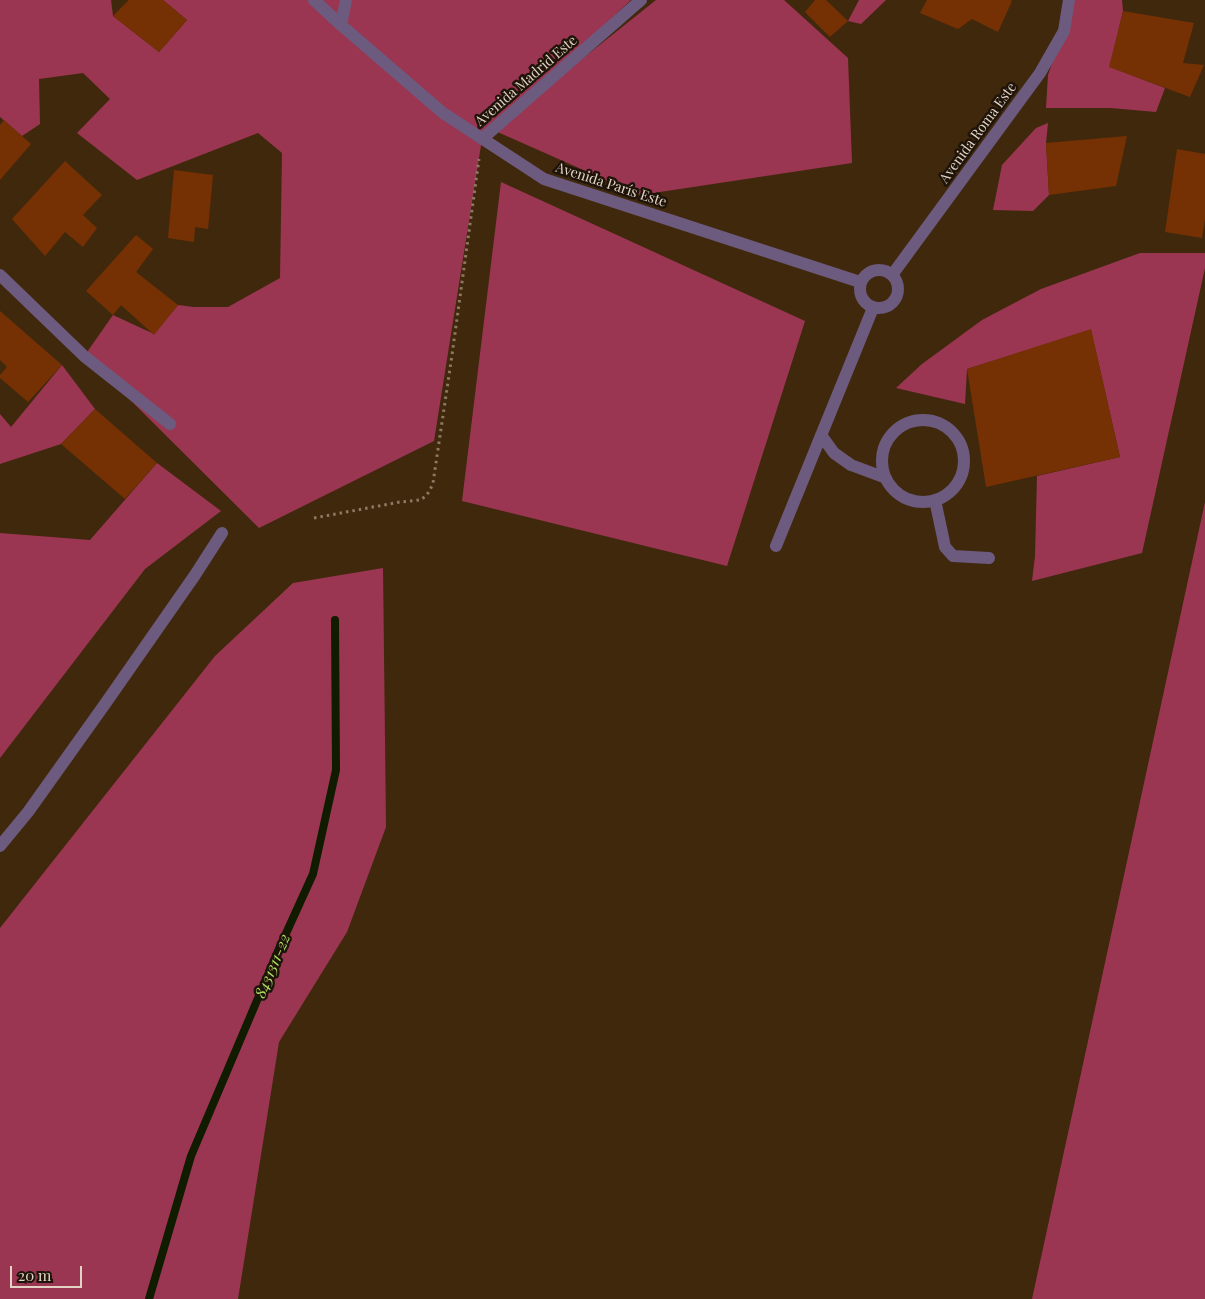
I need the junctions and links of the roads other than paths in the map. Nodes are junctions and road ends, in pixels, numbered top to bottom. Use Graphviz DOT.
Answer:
graph roads {
  1 [pos="314,0"];
  2 [pos="346,0"];
  3 [pos="641,0"];
  4 [pos="1068,0"];
  5 [pos="341,25"];
  6 [pos="482,139"];
  7 [pos="892,275"];
  8 [pos="0,276"];
  9 [pos="860,282"];
  10 [pos="873,308"];
  11 [pos="170,424"];
  12 [pos="822,435"];
  13 [pos="886,478"];
  14 [pos="935,500"];
  15 [pos="222,533"];
  16 [pos="776,546"];
  17 [pos="989,558"];
  18 [pos="0,846"];
  1 -- 5 [label="street, Avenida París Este"];
  2 -- 5 [label="street"];
  3 -- 6 [label="street, Avenida Madrid Este"];
  4 -- 7 [label="street, Avenida Roma Este"];
  5 -- 6 [label="street, Avenida París Este"];
  6 -- 9 [label="street, Avenida París Este"];
  7 -- 9 [label="street"];
  7 -- 10 [label="street"];
  8 -- 11 [label="street"];
  9 -- 10 [label="street"];
  10 -- 12 [label="street"];
  12 -- 13 [label="street"];
  12 -- 16 [label="street"];
  13 -- 14 [label="street"];
  13 -- 14 [label="street"];
  14 -- 17 [label="street"];
  15 -- 18 [label="street"];
}
